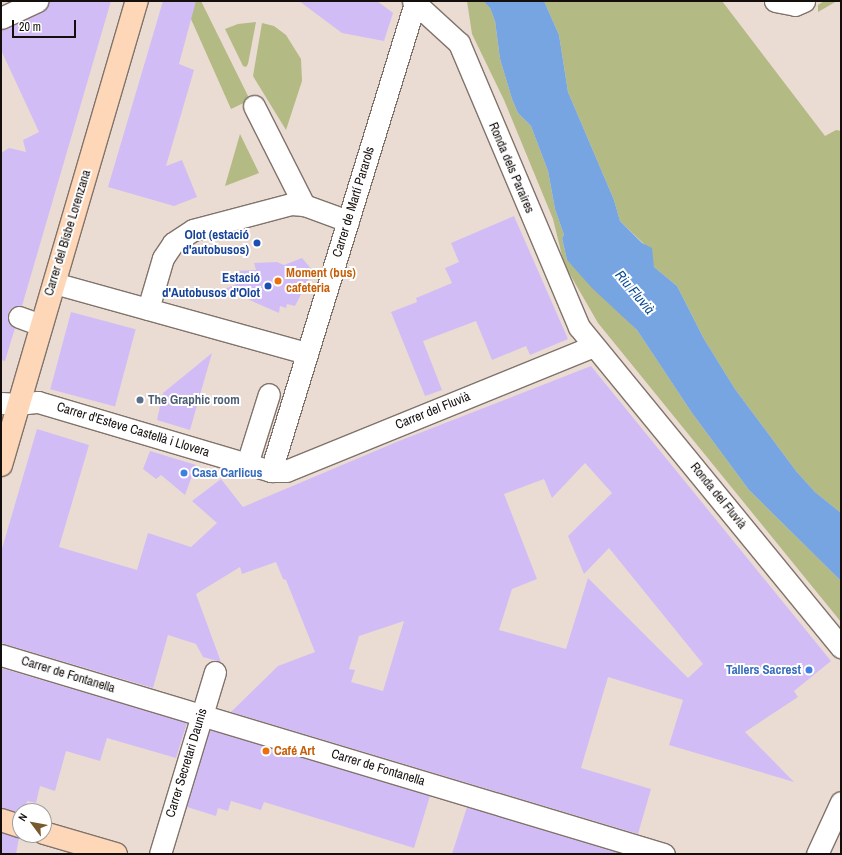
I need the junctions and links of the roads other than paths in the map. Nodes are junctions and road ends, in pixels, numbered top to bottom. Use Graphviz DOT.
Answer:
graph roads {
  1 [pos="37,1"];
  2 [pos="136,1"];
  3 [pos="775,1"];
  4 [pos="804,1"];
  5 [pos="415,2"];
  6 [pos="1,18"];
  7 [pos="254,106"];
  8 [pos="304,205"];
  9 [pos="348,221"];
  10 [pos="54,283"];
  11 [pos="148,309"];
  12 [pos="19,317"];
  13 [pos="41,324"];
  14 [pos="594,346"];
  15 [pos="306,353"];
  16 [pos="269,394"];
  17 [pos="10,404"];
  18 [pos="247,464"];
  19 [pos="1,465"];
  20 [pos="271,471"];
  21 [pos="841,647"];
  22 [pos="1,655"];
  23 [pos="215,672"];
  24 [pos="201,715"];
  25 [pos="841,802"];
  26 [pos="1,820"];
  27 [pos="12,823"];
  28 [pos="52,835"];
  29 [pos="116,854"];
  30 [pos="160,854"];
  31 [pos="664,854"];
  32 [pos="817,854"];
  1 -- 6 [label="street"];
  2 -- 10 [label="main road, Carrer del Bisbe Lorenzana"];
  3 -- 4 [label="street"];
  5 -- 9 [label="street, Carrer de Martí Pararols"];
  5 -- 14 [label="street, Ronda dels Paraires"];
  7 -- 8 [label="street"];
  8 -- 9 [label="street"];
  8 -- 11 [label="street"];
  9 -- 15 [label="street, Carrer de Martí Pararols"];
  10 -- 11 [label="street"];
  10 -- 13 [label="main road, Carrer del Bisbe Lorenzana"];
  11 -- 15 [label="street"];
  12 -- 13 [label="street"];
  13 -- 17 [label="main road, Carrer del Bisbe Lorenzana"];
  14 -- 20 [label="street, Carrer del Fluvià"];
  14 -- 21 [label="street, Ronda del Fluvià"];
  15 -- 20 [label="street, Carrer de Martí Pararols"];
  16 -- 18 [label="street"];
  17 -- 18 [label="street, Carrer d'Esteve Castellà i Llovera"];
  17 -- 19 [label="main road, Carrer del Bisbe Lorenzana"];
  18 -- 20 [label="street, Carrer d'Esteve Castellà i Llovera"];
  22 -- 24 [label="street, Carrer de Fontanella"];
  23 -- 24 [label="street, Carrer Secretari Daunis"];
  24 -- 30 [label="street, Carrer Secretari Daunis"];
  24 -- 31 [label="street, Carrer de Fontanella"];
  25 -- 32 [label="street"];
  26 -- 27 [label="main road"];
  28 -- 29 [label="main road"];
}
